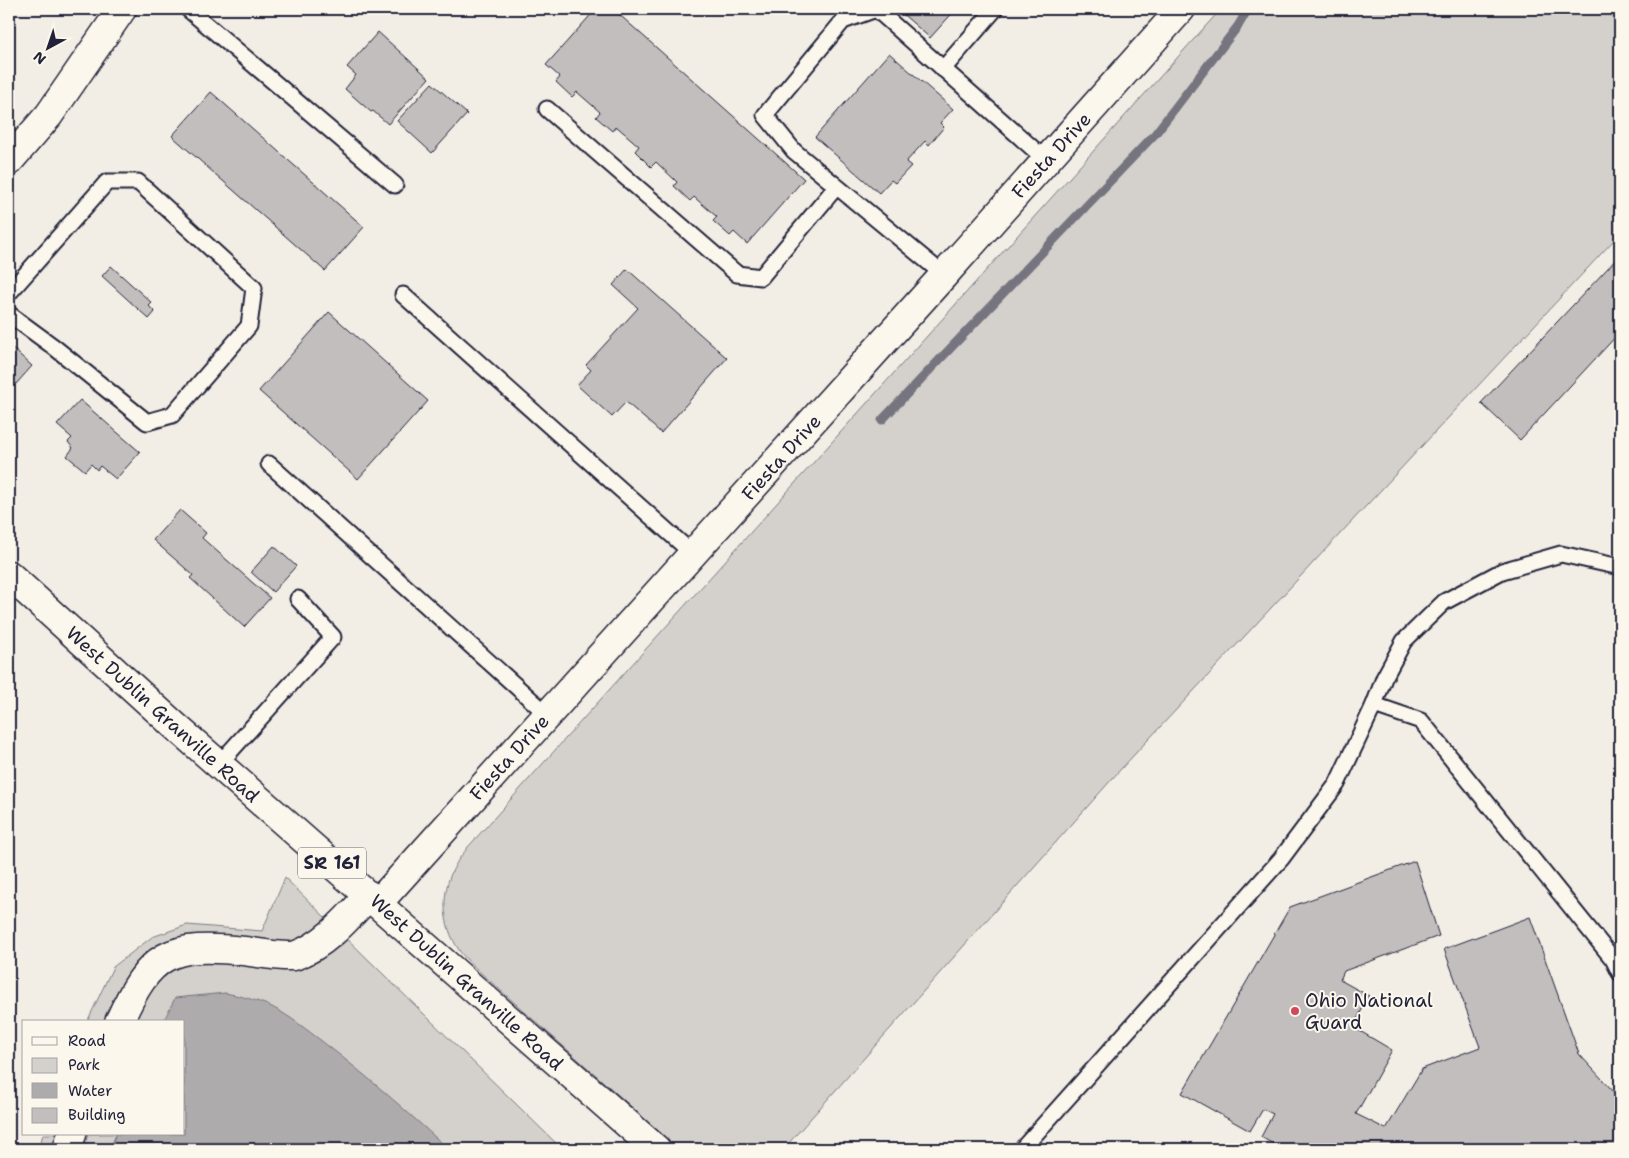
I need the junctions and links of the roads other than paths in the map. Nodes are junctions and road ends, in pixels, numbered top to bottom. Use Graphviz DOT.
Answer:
graph roads {
  1 [pos="122,9"];
  2 [pos="188,9"];
  3 [pos="995,9"];
  4 [pos="1181,9"];
  5 [pos="943,69"];
  6 [pos="547,109"];
  7 [pos="9,161"];
  8 [pos="1047,161"];
  9 [pos="395,185"];
  10 [pos="836,187"];
  11 [pos="944,276"];
  12 [pos="9,294"];
  13 [pos="403,295"];
  14 [pos="9,314"];
  15 [pos="269,464"];
  16 [pos="693,554"];
  17 [pos="1620,567"];
  18 [pos="9,575"];
  19 [pos="298,599"];
  20 [pos="1374,705"];
  21 [pos="548,714"];
  22 [pos="219,764"];
  23 [pos="373,899"];
  24 [pos="1620,973"];
  25 [pos="120,1020"];
  26 [pos="71,1136"];
  27 [pos="67,1149"];
  28 [pos="656,1149"];
  29 [pos="1022,1149"];
  1 -- 7 [label="street"];
  2 -- 9 [label="lane"];
  3 -- 5 [label="lane"];
  4 -- 8 [label="street, Fiesta Drive"];
  5 -- 8 [label="lane"];
  5 -- 10 [label="lane"];
  6 -- 10 [label="lane"];
  8 -- 11 [label="street, Fiesta Drive"];
  10 -- 11 [label="lane"];
  11 -- 16 [label="street, Fiesta Drive"];
  12 -- 14 [label="lane"];
  13 -- 16 [label="lane"];
  15 -- 21 [label="lane"];
  16 -- 21 [label="street, Fiesta Drive"];
  17 -- 20 [label="lane"];
  18 -- 22 [label="street, West Dublin Granville Road / SR 161"];
  19 -- 22 [label="lane"];
  20 -- 24 [label="lane"];
  20 -- 29 [label="lane"];
  21 -- 23 [label="street, Fiesta Drive"];
  22 -- 23 [label="street, West Dublin Granville Road / SR 161"];
  23 -- 25 [label="street, Fiesta Drive"];
  23 -- 28 [label="street, West Dublin Granville Road / SR 161"];
  26 -- 27 [label="street"];
}
